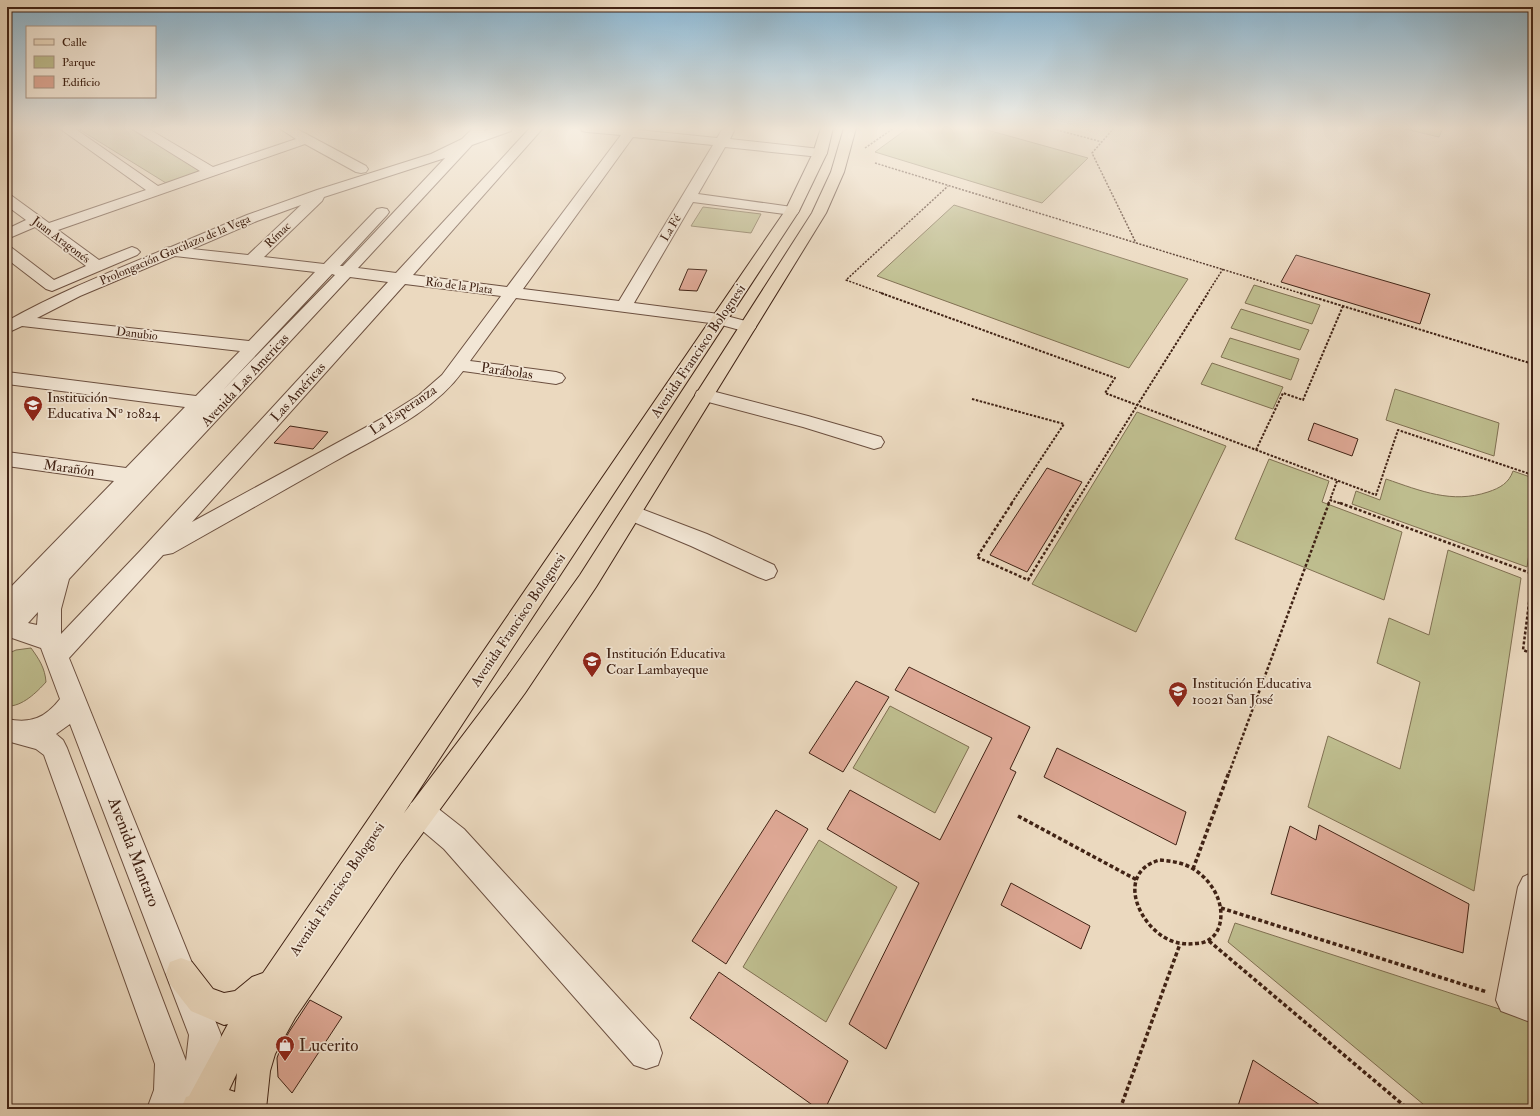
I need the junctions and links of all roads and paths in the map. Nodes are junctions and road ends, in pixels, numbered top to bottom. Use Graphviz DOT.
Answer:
graph roads {
  1 [pos="140,180"];
  2 [pos="188,180"];
  3 [pos="325,180"];
  4 [pos="359,180"];
  5 [pos="414,180"];
  6 [pos="429,180"];
  7 [pos="490,180"];
  8 [pos="595,180"];
  9 [pos="699,180"];
  10 [pos="807,180"];
  11 [pos="835,180"];
  12 [pos="929,180"];
  13 [pos="1105,180"];
  14 [pos="948,186"];
  15 [pos="156,191"];
  16 [pos="322,193"];
  17 [pos="689,197"];
  18 [pos="7,199"];
  19 [pos="792,211"];
  20 [pos="42,225"];
  21 [pos="196,227"];
  22 [pos="7,234"];
  23 [pos="166,243"];
  24 [pos="1136,243"];
  25 [pos="146,246"];
  26 [pos="7,251"];
  27 [pos="252,260"];
  28 [pos="96,266"];
  29 [pos="327,269"];
  30 [pos="1223,270"];
  31 [pos="348,271"];
  32 [pos="402,278"];
  33 [pos="52,286"];
  34 [pos="512,292"];
  35 [pos="1343,306"];
  36 [pos="624,307"];
  37 [pos="719,319"];
  38 [pos="12,320"];
  39 [pos="747,326"];
  40 [pos="253,347"];
  41 [pos="1533,364"];
  42 [pos="458,365"];
  43 [pos="7,378"];
  44 [pos="556,378"];
  45 [pos="704,396"];
  46 [pos="972,399"];
  47 [pos="200,403"];
  48 [pos="1136,405"];
  49 [pos="874,442"];
  50 [pos="1256,450"];
  51 [pos="7,459"];
  52 [pos="1533,475"];
  53 [pos="131,476"];
  54 [pos="1338,480"];
  55 [pos="1330,500"];
  56 [pos="631,513"];
  57 [pos="149,556"];
  58 [pos="766,571"];
  59 [pos="1533,573"];
  60 [pos="60,576"];
  61 [pos="9,613"];
  62 [pos="54,648"];
  63 [pos="1533,654"];
  64 [pos="74,699"];
  65 [pos="14,732"];
  66 [pos="421,812"];
  67 [pos="1018,816"];
  68 [pos="1193,869"];
  69 [pos="1136,880"];
  70 [pos="1533,887"];
  71 [pos="1222,908"];
  72 [pos="1209,941"];
  73 [pos="1180,944"];
  74 [pos="294,954"];
  75 [pos="181,974"];
  76 [pos="1523,1004"];
  77 [pos="646,1053"];
  78 [pos="164,1109"];
  79 [pos="196,1109"];
  80 [pos="235,1109"];
  81 [pos="249,1109"];
  82 [pos="1120,1109"];
  83 [pos="1408,1109"];
  1 -- 15 [label="street"];
  2 -- 15 [label="street"];
  3 -- 21 [label="street"];
  4 -- 16 [label="street, Prolongación Garcilazo de la Vega"];
  5 -- 29 [label="street, Avenida Las Americas"];
  6 -- 31 [label="street, Avenida Las Americas"];
  7 -- 32 [label="street, Las Américas"];
  8 -- 34 [label="street, La Esperanza"];
  9 -- 17 [label="street, La Fé"];
  10 -- 19 [label="main road, Avenida Francisco Bolognesi"];
  11 -- 39 [label="main road, Avenida Francisco Bolognesi"];
  12 -- 14 [label="path"];
  13 -- 24 [label="path"];
  14 -- 24 [label="path"];
  14 -- 48 [label="path"];
  15 -- 20 [label="street"];
  16 -- 23 [label="street, Prolongación Garcilazo de la Vega"];
  16 -- 27 [label="street, Rímac"];
  17 -- 19 [label="street"];
  17 -- 36 [label="street, La Fé"];
  18 -- 20 [label="street, Juan Aragonés"];
  19 -- 37 [label="main road, Avenida Francisco Bolognesi"];
  20 -- 22 [label="street"];
  20 -- 28 [label="street, Juan Aragonés"];
  23 -- 27 [label="street, Río de la Plata"];
  23 -- 38 [label="street, Prolongación Garcilazo de la Vega"];
  24 -- 30 [label="path"];
  25 -- 28 [label="street"];
  26 -- 33 [label="street"];
  27 -- 29 [label="street, Río de la Plata"];
  28 -- 33 [label="street"];
  29 -- 31 [label="street, Río de la Plata"];
  29 -- 40 [label="street, Avenida Las Americas"];
  30 -- 35 [label="path"];
  30 -- 48 [label="path"];
  31 -- 32 [label="street, Río de la Plata"];
  31 -- 60 [label="street, Avenida Las Americas"];
  32 -- 34 [label="street, Río de la Plata"];
  32 -- 57 [label="street, Las Américas"];
  33 -- 38 [label="street"];
  34 -- 36 [label="street, Río de la Plata"];
  34 -- 42 [label="street, La Esperanza"];
  35 -- 41 [label="path"];
  35 -- 50 [label="path"];
  36 -- 37 [label="street, Río de la Plata"];
  37 -- 39 [label="street, Río de la Plata"];
  37 -- 74 [label="main road, Avenida Francisco Bolognesi"];
  38 -- 40 [label="street, Danubio"];
  39 -- 45 [label="main road, Avenida Francisco Bolognesi"];
  40 -- 47 [label="street, Avenida Las Americas"];
  42 -- 44 [label="street, Parábolas"];
  42 -- 57 [label="street, La Esperanza"];
  43 -- 47 [label="street"];
  45 -- 49 [label="street"];
  45 -- 56 [label="main road, Avenida Francisco Bolognesi"];
  46 -- 48 [label="path"];
  47 -- 53 [label="street, Avenida Las Americas"];
  48 -- 50 [label="path"];
  50 -- 54 [label="path"];
  51 -- 53 [label="street, Marañón"];
  52 -- 54 [label="path"];
  53 -- 61 [label="street, Avenida Las Americas"];
  54 -- 55 [label="path"];
  55 -- 59 [label="path"];
  55 -- 68 [label="path"];
  56 -- 58 [label="street"];
  56 -- 66 [label="main road, Avenida Francisco Bolognesi"];
  57 -- 62 [label="street, Las Américas"];
  59 -- 63 [label="path"];
  60 -- 61 [label="street, Avenida Las Americas"];
  60 -- 62 [label="street, Avenida Mantaro"];
  61 -- 62 [label="street"];
  62 -- 64 [label="street, Avenida Mantaro"];
  64 -- 65 [label="street"];
  64 -- 75 [label="street, Avenida Mantaro"];
  65 -- 78 [label="street"];
  66 -- 77 [label="street"];
  66 -- 81 [label="main road, Avenida Francisco Bolognesi"];
  67 -- 69 [label="path"];
  68 -- 69 [label="path"];
  68 -- 71 [label="path"];
  69 -- 73 [label="path"];
  70 -- 76 [label="street"];
  71 -- 72 [label="path"];
  71 -- 76 [label="path"];
  72 -- 73 [label="path"];
  72 -- 83 [label="path"];
  73 -- 82 [label="path"];
  74 -- 75 [label="main road"];
  74 -- 79 [label="main road, Avenida Francisco Bolognesi"];
  75 -- 79 [label="street, Avenida Mantaro"];
  79 -- 80 [label="main road"];
}
